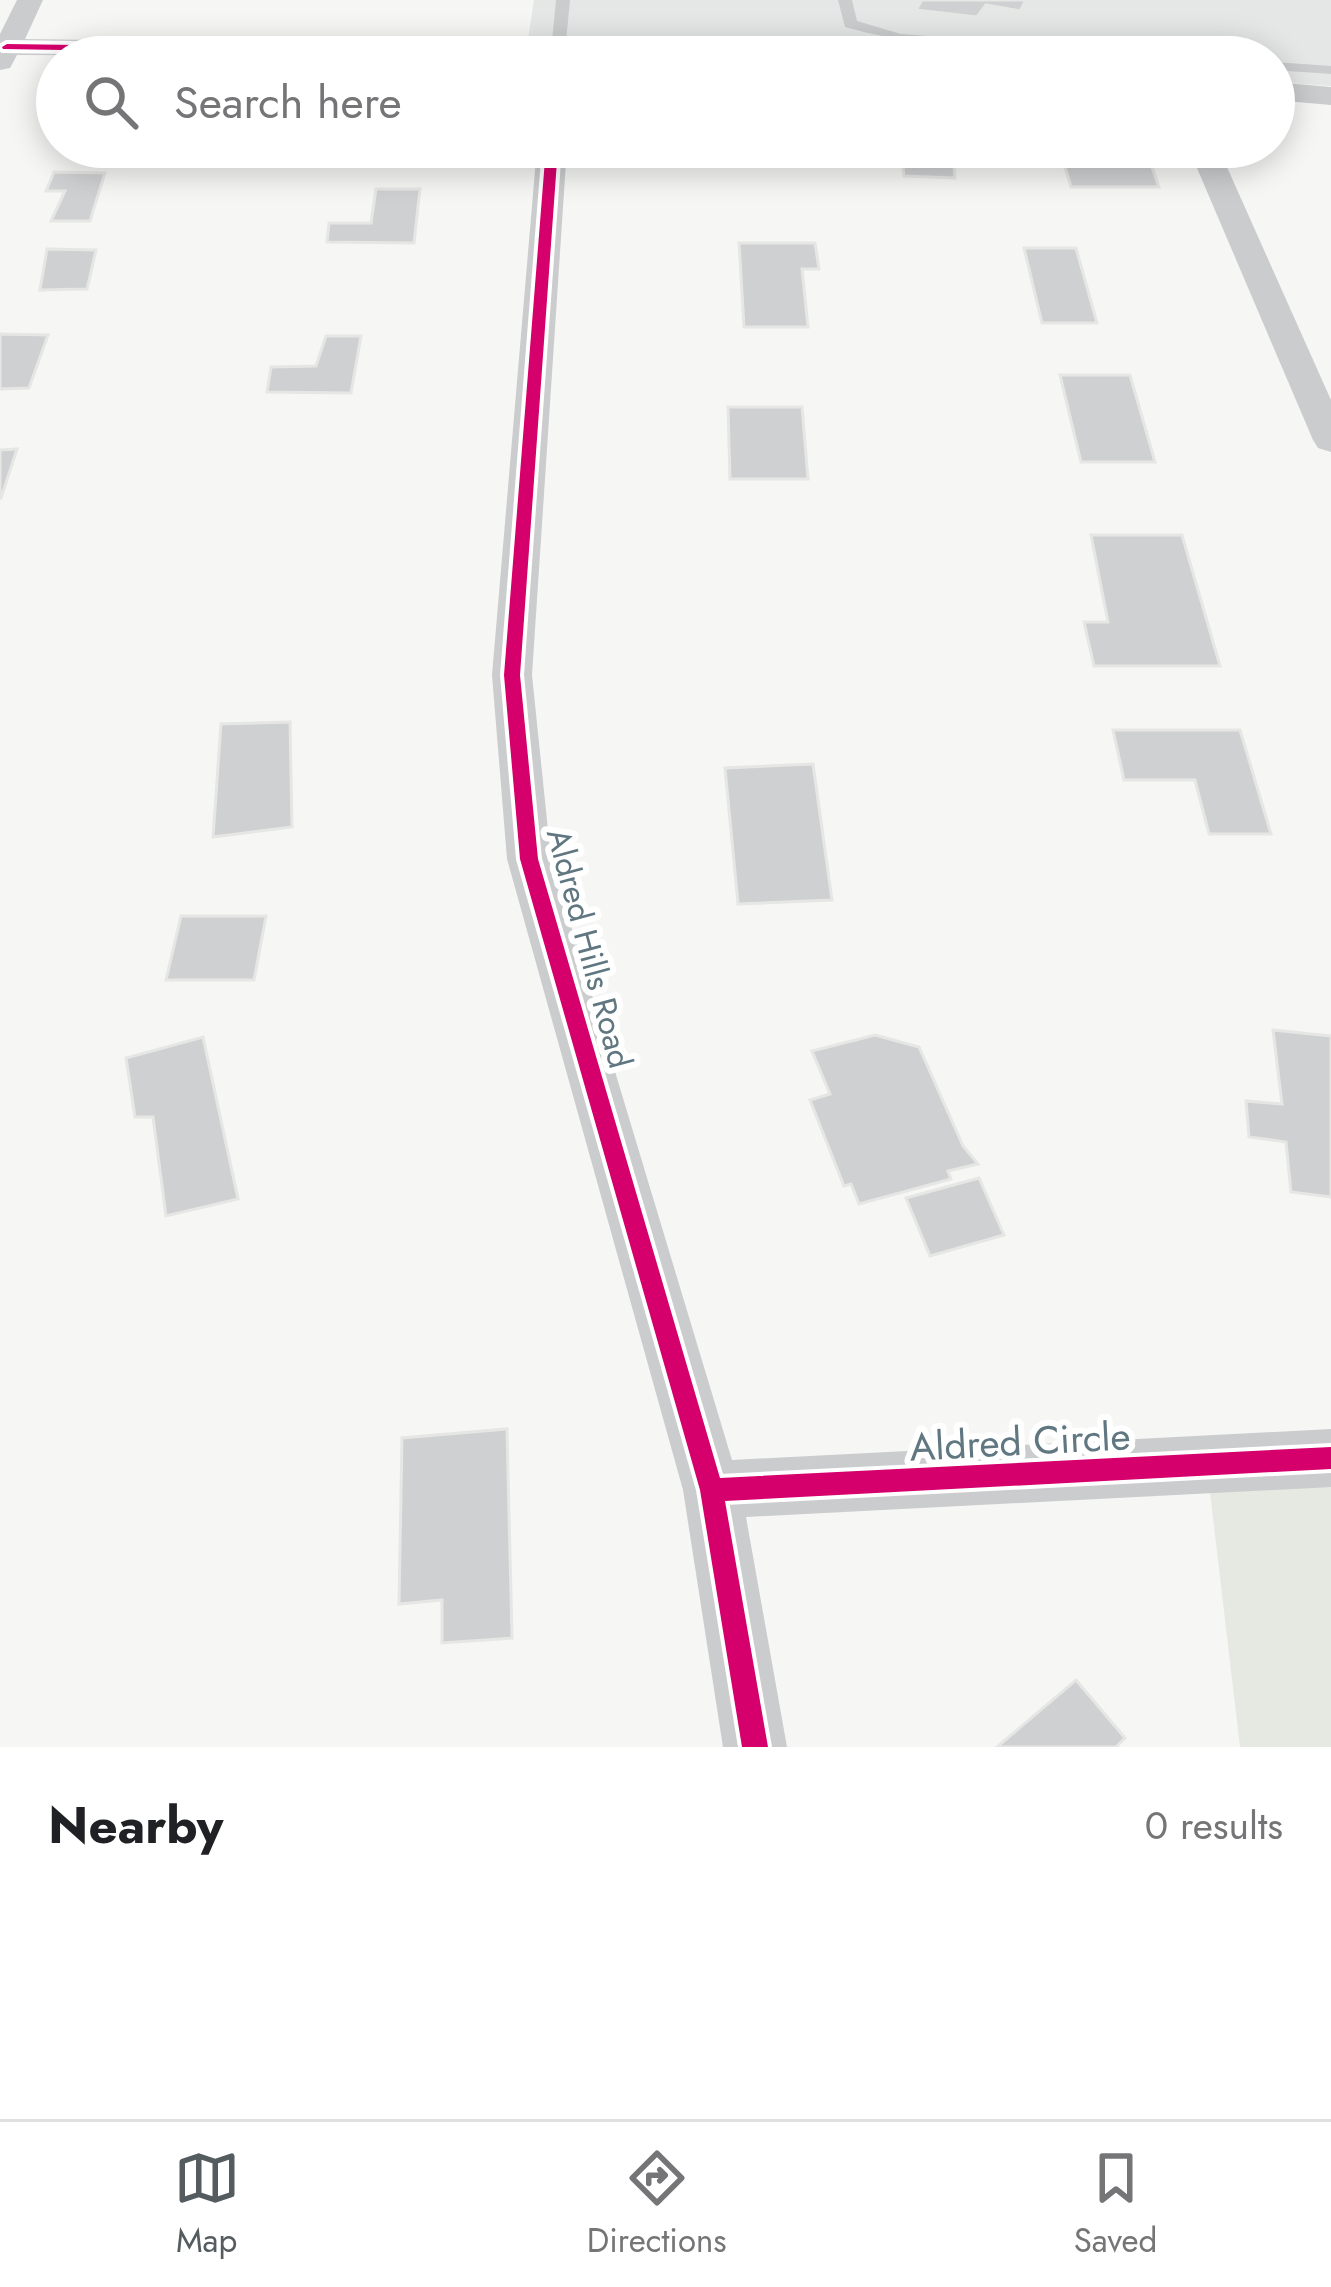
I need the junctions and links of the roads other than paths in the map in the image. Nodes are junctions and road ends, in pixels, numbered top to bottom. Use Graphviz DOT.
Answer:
graph roads {
  1 [pos="30,0"];
  2 [pos="563,0"];
  3 [pos="844,0"];
  4 [pos="560,36"];
  5 [pos="893,36"];
  6 [pos="4,54"];
  7 [pos="36,54"];
  8 [pos="1295,67"];
  9 [pos="1331,70"];
  10 [pos="1295,93"];
  11 [pos="1331,96"];
  12 [pos="550,168"];
  13 [pos="1212,168"];
  14 [pos="1331,440"];
  15 [pos="1331,1458"];
  16 [pos="712,1490"];
  17 [pos="755,1747"];
  1 -- 6 [label="street"];
  2 -- 4 [label="lane"];
  3 -- 5 [label="lane"];
  6 -- 7 [label="street"];
  8 -- 9 [label="lane"];
  10 -- 11 [label="street"];
  12 -- 16 [label="street, Aldred Hills Road"];
  13 -- 14 [label="street"];
  15 -- 16 [label="street, Aldred Circle"];
  16 -- 17 [label="street, Aldred Hills Road"];
}
